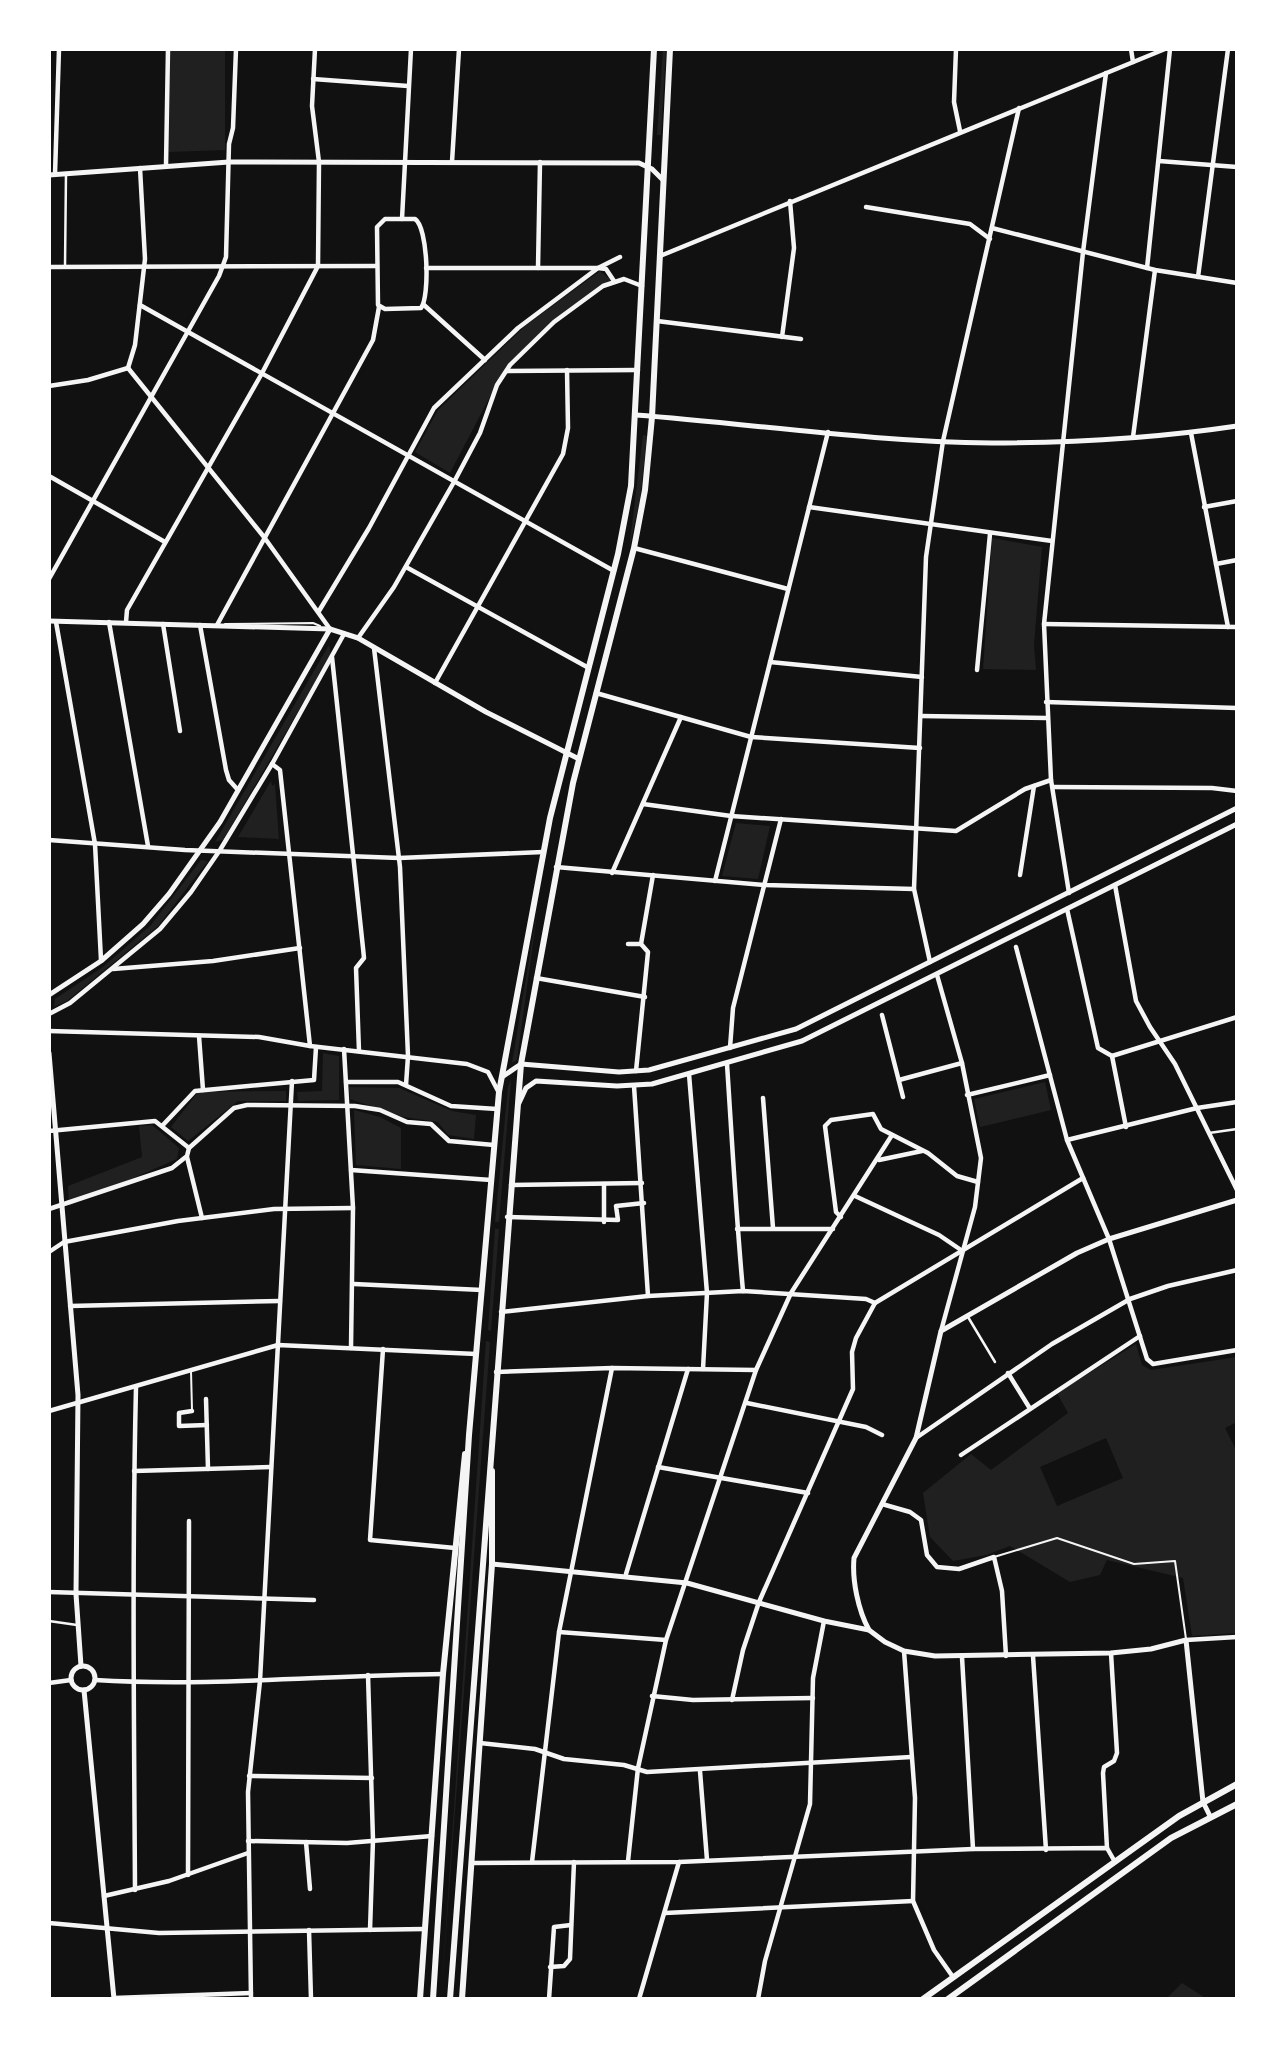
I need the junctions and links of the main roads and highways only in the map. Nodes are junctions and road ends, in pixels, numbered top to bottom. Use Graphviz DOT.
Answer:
graph roads {
  1 [pos="654,49"];
  2 [pos="670,49"];
  3 [pos="492,1416"];
  4 [pos="469,1435"];
  5 [pos="1237,1784"];
  6 [pos="1237,1804"];
  7 [pos="420,1999"];
  8 [pos="433,1999"];
  9 [pos="450,1999"];
  10 [pos="462,1999"];
  11 [pos="923,1999"];
  12 [pos="948,1999"];
  1 -- 4 [label="main road"];
  2 -- 3 [label="main road"];
  3 -- 9 [label="main road"];
  3 -- 10 [label="main road"];
  4 -- 7 [label="main road"];
  4 -- 8 [label="main road"];
  5 -- 11 [label="main road"];
  6 -- 12 [label="main road"];
}
